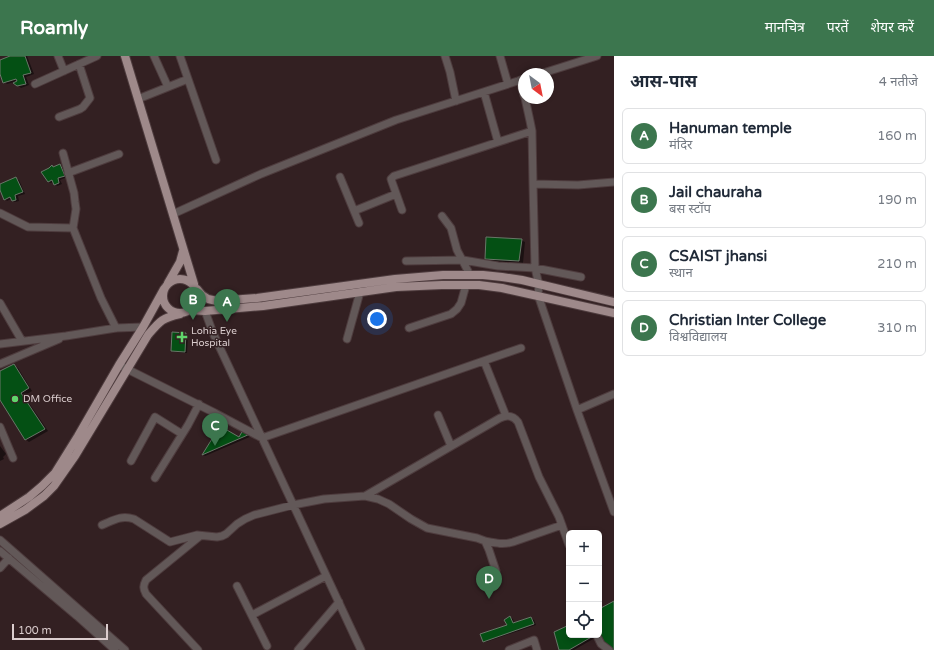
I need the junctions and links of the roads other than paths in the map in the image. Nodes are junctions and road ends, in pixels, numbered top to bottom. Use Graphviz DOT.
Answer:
graph roads {
  1 [pos="58,56"];
  2 [pos="97,56"];
  3 [pos="125,56"];
  4 [pos="154,56"];
  5 [pos="180,56"];
  6 [pos="445,56"];
  7 [pos="500,56"];
  8 [pos="594,56"];
  9 [pos="79,64"];
  10 [pos="554,69"];
  11 [pos="64,71"];
  12 [pos="188,79"];
  13 [pos="518,81"];
  14 [pos="35,84"];
  15 [pos="508,84"];
  16 [pos="168,87"];
  17 [pos="484,92"];
  18 [pos="138,99"];
  19 [pos="456,101"];
  20 [pos="526,104"];
  21 [pos="59,117"];
  22 [pos="532,131"];
  23 [pos="498,142"];
  24 [pos="63,153"];
  25 [pos="119,154"];
  26 [pos="216,160"];
  27 [pos="68,173"];
  28 [pos="340,177"];
  29 [pos="614,182"];
  30 [pos="533,184"];
  31 [pos="396,194"];
  32 [pos="402,210"];
  33 [pos="354,211"];
  34 [pos="0,213"];
  35 [pos="173,214"];
  36 [pos="442,216"];
  37 [pos="359,223"];
  38 [pos="73,228"];
  39 [pos="183,249"];
  40 [pos="463,260"];
  41 [pos="406,261"];
  42 [pos="535,268"];
  43 [pos="470,276"];
  44 [pos="581,277"];
  45 [pos="466,285"];
  46 [pos="539,285"];
  47 [pos="166,286"];
  48 [pos="195,287"];
  49 [pos="360,292"];
  50 [pos="538,295"];
  51 [pos="614,302"];
  52 [pos="0,303"];
  53 [pos="191,310"];
  54 [pos="205,311"];
  55 [pos="614,313"];
  56 [pos="180,314"];
  57 [pos="143,327"];
  58 [pos="116,328"];
  59 [pos="409,328"];
  60 [pos="66,336"];
  61 [pos="347,339"];
  62 [pos="22,342"];
  63 [pos="0,344"];
  64 [pos="521,348"];
  65 [pos="484,361"];
  66 [pos="0,364"];
  67 [pos="119,365"];
  68 [pos="128,369"];
  69 [pos="614,394"];
  70 [pos="199,404"];
  71 [pos="577,410"];
  72 [pos="438,415"];
  73 [pos="506,416"];
  74 [pos="0,427"];
  75 [pos="182,434"];
  76 [pos="262,438"];
  77 [pos="451,446"];
  78 [pos="14,458"];
  79 [pos="131,461"];
  80 [pos="155,478"];
  81 [pos="365,496"];
  82 [pos="293,505"];
  83 [pos="614,512"];
  84 [pos="0,516"];
  85 [pos="0,524"];
  86 [pos="102,525"];
  87 [pos="562,526"];
  88 [pos="200,536"];
  89 [pos="566,537"];
  90 [pos="0,540"];
  91 [pos="485,542"];
  92 [pos="0,551"];
  93 [pos="9,558"];
  94 [pos="0,568"];
  95 [pos="496,571"];
  96 [pos="326,576"];
  97 [pos="237,586"];
  98 [pos="338,602"];
  99 [pos="252,615"];
  100 [pos="598,638"];
  101 [pos="268,646"];
  102 [pos="115,650"];
  103 [pos="125,650"];
  104 [pos="198,650"];
  105 [pos="298,650"];
  106 [pos="361,650"];
  107 [pos="509,650"];
  108 [pos="537,650"];
  109 [pos="609,650"];
  1 -- 11 [label="street"];
  2 -- 9 [label="street"];
  3 -- 18 [label="main road"];
  4 -- 16 [label="street"];
  5 -- 12 [label="street"];
  6 -- 19 [label="street"];
  7 -- 15 [label="street"];
  8 -- 10 [label="street"];
  9 -- 11 [label="street"];
  9 -- 21 [label="street"];
  11 -- 14 [label="street"];
  12 -- 16 [label="street"];
  12 -- 26 [label="street"];
  13 -- 15 [label="street"];
  15 -- 17 [label="street"];
  16 -- 18 [label="street"];
  17 -- 19 [label="street"];
  17 -- 23 [label="street"];
  18 -- 35 [label="main road"];
  19 -- 35 [label="street"];
  20 -- 22 [label="street"];
  22 -- 23 [label="street"];
  22 -- 30 [label="street"];
  23 -- 31 [label="street"];
  24 -- 27 [label="street"];
  25 -- 27 [label="street"];
  27 -- 38 [label="street"];
  28 -- 33 [label="street"];
  29 -- 30 [label="street"];
  30 -- 42 [label="street"];
  31 -- 32 [label="street"];
  31 -- 33 [label="street"];
  33 -- 37 [label="street"];
  34 -- 38 [label="street"];
  35 -- 39 [label="main road"];
  36 -- 40 [label="street"];
  38 -- 58 [label="street"];
  39 -- 47 [label="main road"];
  39 -- 48 [label="main road"];
  40 -- 41 [label="street"];
  40 -- 42 [label="street"];
  40 -- 43 [label="street"];
  42 -- 44 [label="street"];
  42 -- 46 [label="street"];
  43 -- 46 [label="main road"];
  43 -- 48 [label="main road"];
  45 -- 49 [label="main road"];
  45 -- 50 [label="main road"];
  45 -- 59 [label="street"];
  46 -- 50 [label="street"];
  46 -- 51 [label="main road"];
  47 -- 48 [label="main road"];
  47 -- 56 [label="main road"];
  47 -- 57 [label="main road"];
  48 -- 53 [label="main road"];
  49 -- 54 [label="main road"];
  49 -- 61 [label="street"];
  50 -- 55 [label="main road"];
  50 -- 71 [label="street"];
  52 -- 62 [label="street"];
  53 -- 54 [label="main road"];
  53 -- 56 [label="main road"];
  54 -- 76 [label="street"];
  56 -- 68 [label="main road"];
  57 -- 58 [label="street"];
  57 -- 67 [label="main road"];
  58 -- 60 [label="street"];
  60 -- 62 [label="street"];
  60 -- 66 [label="street"];
  62 -- 63 [label="street"];
  64 -- 65 [label="street"];
  65 -- 73 [label="street"];
  65 -- 76 [label="street"];
  67 -- 68 [label="street"];
  67 -- 84 [label="main road"];
  68 -- 70 [label="street"];
  68 -- 85 [label="main road"];
  69 -- 71 [label="street"];
  70 -- 75 [label="street"];
  70 -- 76 [label="street"];
  71 -- 83 [label="street"];
  72 -- 77 [label="street"];
  73 -- 77 [label="street"];
  73 -- 87 [label="street"];
  74 -- 78 [label="street"];
  75 -- 79 [label="street"];
  75 -- 80 [label="street"];
  76 -- 82 [label="street"];
  77 -- 81 [label="street"];
  81 -- 82 [label="street"];
  81 -- 91 [label="street"];
  82 -- 88 [label="street"];
  82 -- 96 [label="street"];
  86 -- 88 [label="street"];
  87 -- 89 [label="street"];
  87 -- 91 [label="street"];
  88 -- 104 [label="street"];
  90 -- 103 [label="street"];
  91 -- 95 [label="street"];
  92 -- 93 [label="street"];
  93 -- 94 [label="street"];
  93 -- 102 [label="street"];
  96 -- 98 [label="street"];
  96 -- 99 [label="street"];
  97 -- 99 [label="street"];
  98 -- 105 [label="street"];
  98 -- 106 [label="street"];
  99 -- 101 [label="street"];
  100 -- 109 [label="street"];
  107 -- 108 [label="street"];
}
